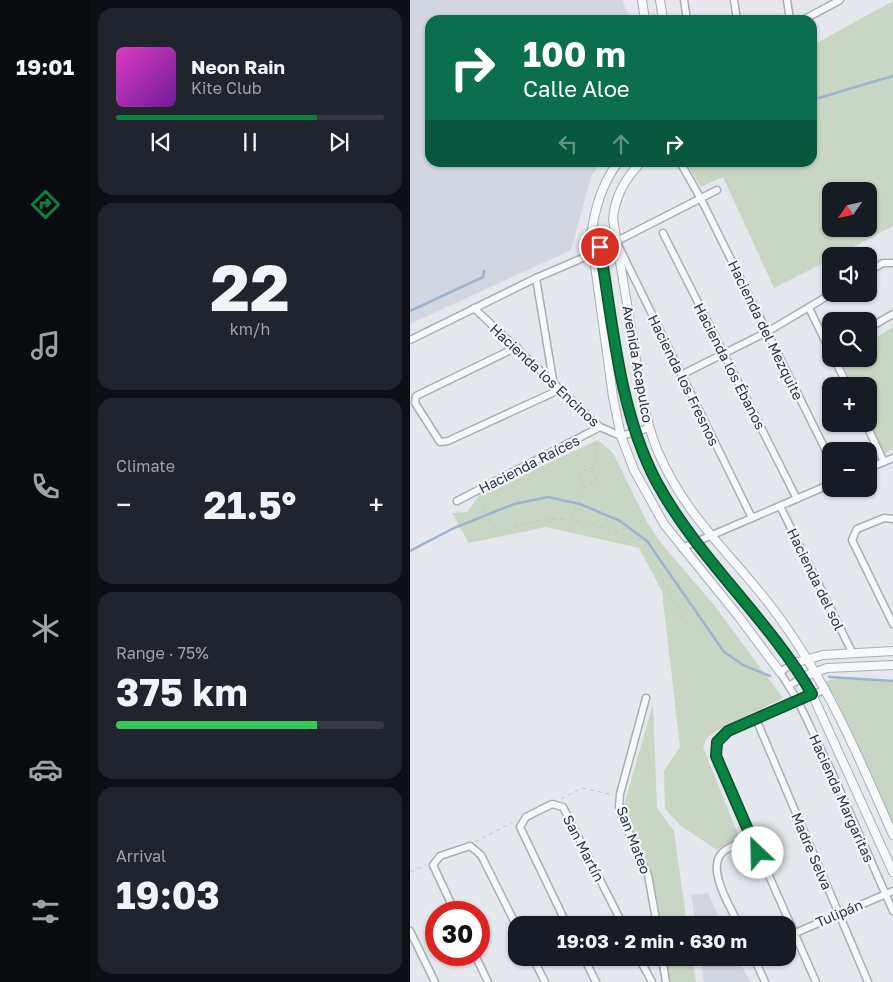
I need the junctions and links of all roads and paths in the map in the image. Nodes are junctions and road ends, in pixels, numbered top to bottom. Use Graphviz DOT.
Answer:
graph roads {
  1 [pos="642,0"];
  2 [pos="660,0"];
  3 [pos="684,0"];
  4 [pos="734,0"];
  5 [pos="787,0"];
  6 [pos="839,0"];
  7 [pos="644,15"];
  8 [pos="662,15"];
  9 [pos="686,15"];
  10 [pos="736,15"];
  11 [pos="789,15"];
  12 [pos="813,15"];
  13 [pos="615,167"];
  14 [pos="637,167"];
  15 [pos="683,167"];
  16 [pos="717,190"];
  17 [pos="701,199"];
  18 [pos="663,233"];
  19 [pos="617,241"];
  20 [pos="600,247"];
  21 [pos="592,254"];
  22 [pos="893,263"];
  23 [pos="877,266"];
  24 [pos="536,278"];
  25 [pos="822,300"];
  26 [pos="474,308"];
  27 [pos="808,308"];
  28 [pos="893,314"];
  29 [pos="877,323"];
  30 [pos="767,332"];
  31 [pos="822,334"];
  32 [pos="410,340"];
  33 [pos="517,347"];
  34 [pos="724,353"];
  35 [pos="681,375"];
  36 [pos="553,380"];
  37 [pos="561,389"];
  38 [pos="600,427"];
  39 [pos="649,428"];
  40 [pos="592,432"];
  41 [pos="870,432"];
  42 [pos="635,433"];
  43 [pos="621,436"];
  44 [pos="822,442"];
  45 [pos="893,458"];
  46 [pos="884,462"];
  47 [pos="877,465"];
  48 [pos="591,470"];
  49 [pos="585,486"];
  50 [pos="822,488"];
  51 [pos="475,491"];
  52 [pos="797,499"];
  53 [pos="457,501"];
  54 [pos="780,506"];
  55 [pos="571,518"];
  56 [pos="752,518"];
  57 [pos="893,518"];
  58 [pos="711,537"];
  59 [pos="696,542"];
  60 [pos="682,548"];
  61 [pos="893,624"];
  62 [pos="688,627"];
  63 [pos="893,651"];
  64 [pos="852,652"];
  65 [pos="808,658"];
  66 [pos="794,663"];
  67 [pos="893,665"];
  68 [pos="816,671"];
  69 [pos="780,672"];
  70 [pos="803,677"];
  71 [pos="790,686"];
  72 [pos="826,689"];
  73 [pos="812,694"];
  74 [pos="646,698"];
  75 [pos="798,701"];
  76 [pos="756,719"];
  77 [pos="619,797"];
  78 [pos="558,804"];
  79 [pos="522,822"];
  80 [pos="893,835"];
  81 [pos="750,837"];
  82 [pos="470,846"];
  83 [pos="434,863"];
  84 [pos="410,872"];
  85 [pos="893,872"];
  86 [pos="893,891"];
  87 [pos="886,894"];
  88 [pos="450,901"];
  89 [pos="893,911"];
  90 [pos="838,914"];
  91 [pos="512,916"];
  92 [pos="563,916"];
  93 [pos="618,916"];
  94 [pos="655,916"];
  95 [pos="736,916"];
  96 [pos="787,916"];
  97 [pos="410,931"];
  98 [pos="796,933"];
  99 [pos="796,935"];
  100 [pos="480,966"];
  101 [pos="536,966"];
  102 [pos="588,966"];
  103 [pos="643,966"];
  104 [pos="663,966"];
  105 [pos="758,966"];
  106 [pos="435,982"];
  107 [pos="488,982"];
  108 [pos="545,982"];
  109 [pos="596,982"];
  110 [pos="652,982"];
  111 [pos="666,982"];
  112 [pos="765,982"];
  113 [pos="816,982"];
  114 [pos="868,982"];
  1 -- 7 [label="street"];
  2 -- 8 [label="street"];
  3 -- 9 [label="street"];
  4 -- 10 [label="street"];
  5 -- 11 [label="street"];
  6 -- 12 [label="street"];
  13 -- 21 [label="street, Avenida Acapulco"];
  14 -- 19 [label="street, Avenida Acapulco"];
  15 -- 17 [label="street, Hacienda del Mezquite"];
  16 -- 17 [label="street"];
  17 -- 19 [label="street"];
  17 -- 30 [label="street, Hacienda del Mezquite"];
  18 -- 34 [label="street, Hacienda los Ébanos"];
  19 -- 20 [label="street"];
  19 -- 35 [label="street, Hacienda los Fresnos"];
  19 -- 39 [label="street, Avenida Acapulco"];
  20 -- 21 [label="street"];
  20 -- 42 [label="street, Avenida Acapulco"];
  21 -- 24 [label="street"];
  21 -- 43 [label="street, Avenida Acapulco"];
  22 -- 23 [label="street"];
  24 -- 26 [label="street"];
  24 -- 36 [label="street"];
  25 -- 27 [label="street"];
  26 -- 32 [label="street"];
  26 -- 33 [label="street, Hacienda los Encinos"];
  27 -- 30 [label="street"];
  27 -- 31 [label="street"];
  28 -- 29 [label="street"];
  30 -- 34 [label="street"];
  30 -- 44 [label="street, Hacienda del Mezquite"];
  33 -- 36 [label="street, Hacienda los Encinos"];
  33 -- 37 [label="street"];
  34 -- 35 [label="street"];
  34 -- 52 [label="street, Hacienda los Ébanos"];
  35 -- 56 [label="street, Hacienda los Fresnos"];
  36 -- 37 [label="street, Hacienda los Encinos"];
  37 -- 38 [label="street, Hacienda los Encinos"];
  38 -- 40 [label="street, Hacienda Raíces"];
  38 -- 43 [label="street, Hacienda los Encinos"];
  39 -- 42 [label="street"];
  39 -- 58 [label="street, Avenida Acapulco"];
  40 -- 48 [label="path"];
  40 -- 51 [label="street, Hacienda Raíces"];
  41 -- 46 [label="street"];
  42 -- 43 [label="street"];
  42 -- 59 [label="street, Avenida Acapulco"];
  43 -- 60 [label="street, Avenida Acapulco"];
  45 -- 46 [label="street"];
  46 -- 47 [label="street"];
  48 -- 49 [label="path"];
  48 -- 49 [label="path"];
  49 -- 55 [label="path"];
  50 -- 52 [label="street"];
  51 -- 53 [label="street, Hacienda Raíces"];
  51 -- 55 [label="path"];
  52 -- 54 [label="street"];
  54 -- 56 [label="street"];
  54 -- 64 [label="street, Hacienda del sol"];
  55 -- 62 [label="path"];
  56 -- 58 [label="street"];
  57 -- 61 [label="street"];
  58 -- 59 [label="street"];
  58 -- 65 [label="street, Avenida Acapulco"];
  59 -- 60 [label="street"];
  59 -- 66 [label="street, Avenida Acapulco"];
  60 -- 69 [label="street, Avenida Acapulco"];
  63 -- 64 [label="street"];
  64 -- 65 [label="street"];
  65 -- 66 [label="street"];
  65 -- 68 [label="street, Avenida Acapulco"];
  66 -- 69 [label="street"];
  66 -- 70 [label="street, Hacienda Margaritas"];
  67 -- 68 [label="street"];
  68 -- 70 [label="street"];
  68 -- 72 [label="street, Avenida Acapulco"];
  69 -- 71 [label="street, Hacienda Margaritas"];
  70 -- 71 [label="street"];
  70 -- 73 [label="street, Hacienda Margaritas"];
  71 -- 75 [label="street, Hacienda Margaritas"];
  72 -- 73 [label="street"];
  72 -- 80 [label="street, Avenida Acapulco"];
  73 -- 75 [label="street"];
  73 -- 85 [label="street, Hacienda Margaritas"];
  74 -- 77 [label="street, San Mateo"];
  75 -- 76 [label="street"];
  75 -- 87 [label="street, Hacienda Margaritas"];
  76 -- 81 [label="street"];
  76 -- 90 [label="street, Madre Selva"];
  77 -- 78 [label="path"];
  77 -- 94 [label="street, San Mateo"];
  78 -- 79 [label="street, San Martín"];
  78 -- 93 [label="street, San Martín"];
  79 -- 82 [label="path"];
  79 -- 92 [label="street"];
  81 -- 95 [label="street"];
  81 -- 96 [label="street"];
  82 -- 83 [label="street"];
  82 -- 91 [label="street"];
  83 -- 84 [label="path"];
  83 -- 88 [label="street"];
  86 -- 87 [label="street, Tulipán"];
  87 -- 89 [label="street, Hacienda Margaritas"];
  87 -- 90 [label="street, Tulipán"];
  90 -- 98 [label="street, Tulipán"];
  90 -- 114 [label="street, Madre Selva"];
  97 -- 106 [label="street"];
  99 -- 113 [label="street"];
  100 -- 107 [label="street"];
  101 -- 108 [label="street"];
  102 -- 109 [label="street"];
  103 -- 110 [label="street"];
  104 -- 111 [label="street"];
  105 -- 112 [label="street"];
}
